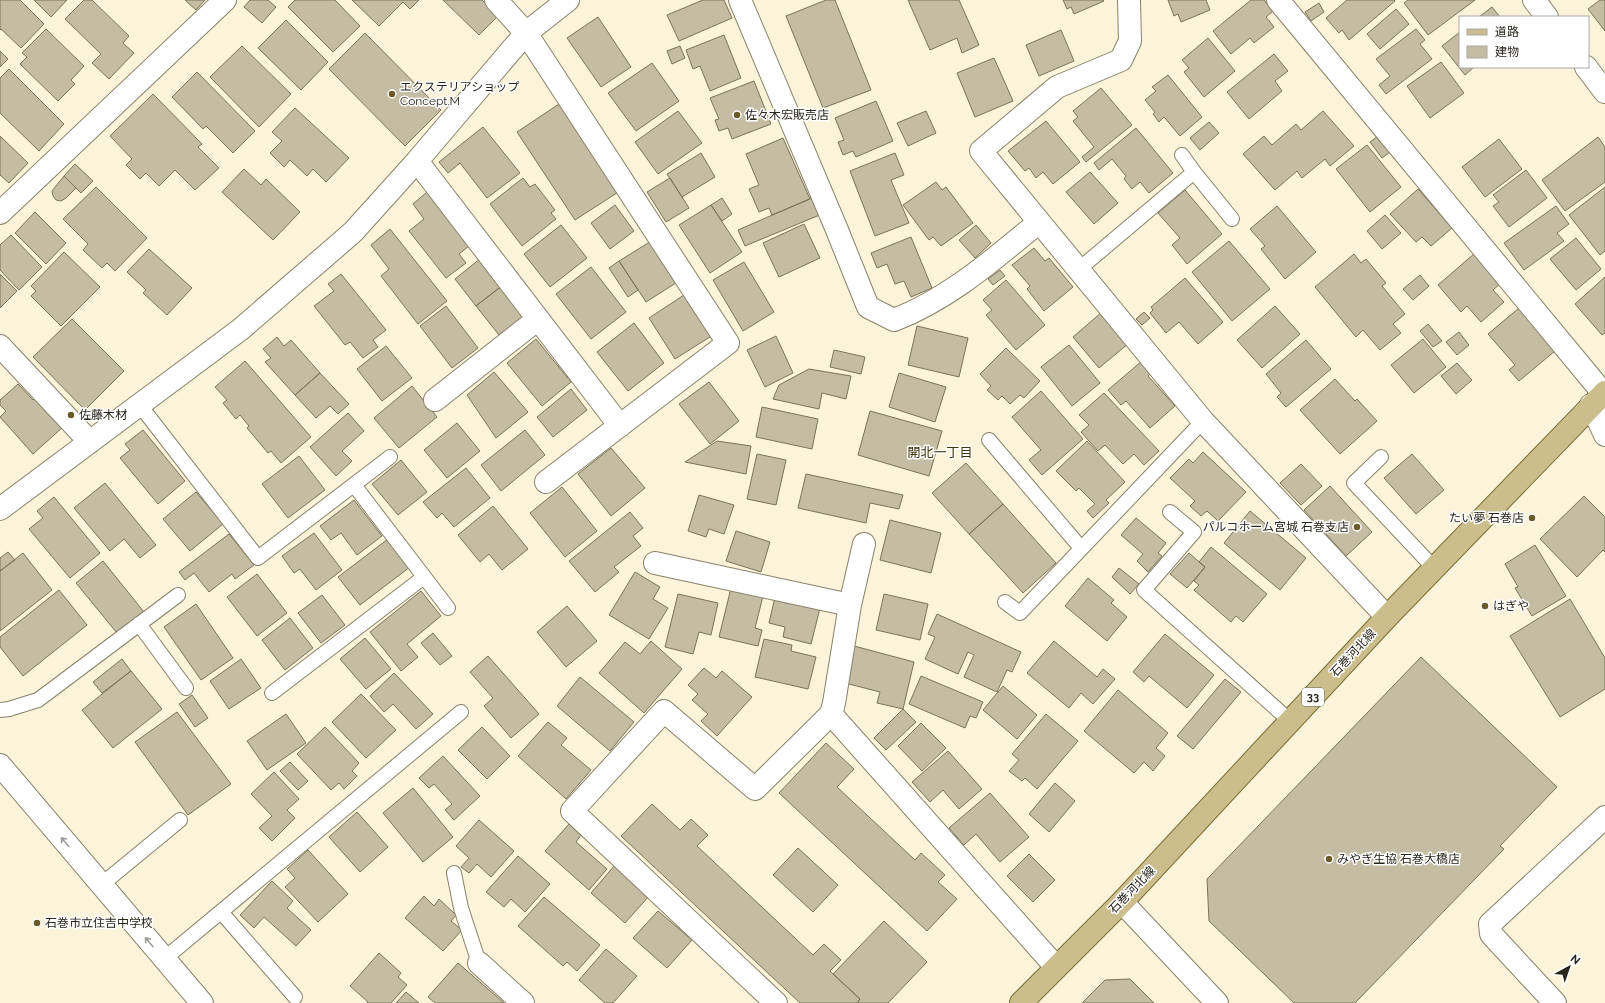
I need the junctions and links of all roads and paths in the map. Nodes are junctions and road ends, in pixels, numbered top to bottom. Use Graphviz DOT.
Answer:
graph roads {
  1 [pos="225,0"];
  2 [pos="496,0"];
  3 [pos="568,0"];
  4 [pos="740,0"];
  5 [pos="1129,0"];
  6 [pos="1278,0"];
  7 [pos="1534,0"];
  8 [pos="1546,16"];
  9 [pos="526,33"];
  10 [pos="1587,68"];
  11 [pos="1605,92"];
  12 [pos="1182,155"];
  13 [pos="417,161"];
  14 [pos="1194,172"];
  15 [pos="0,213"];
  16 [pos="1232,219"];
  17 [pos="1039,222"];
  18 [pos="1078,270"];
  19 [pos="538,319"];
  20 [pos="0,346"];
  21 [pos="1600,397"];
  22 [pos="435,400"];
  23 [pos="139,404"];
  24 [pos="1203,421"];
  25 [pos="620,426"];
  26 [pos="1605,435"];
  27 [pos="989,440"];
  28 [pos="90,442"];
  29 [pos="390,457"];
  30 [pos="1381,457"];
  31 [pos="546,482"];
  32 [pos="354,485"];
  33 [pos="0,509"];
  34 [pos="1170,512"];
  35 [pos="864,544"];
  36 [pos="1081,548"];
  37 [pos="655,563"];
  38 [pos="1434,568"];
  39 [pos="424,576"];
  40 [pos="178,595"];
  41 [pos="1005,602"];
  42 [pos="850,605"];
  43 [pos="448,608"];
  44 [pos="1387,617"];
  45 [pos="139,624"];
  46 [pos="186,688"];
  47 [pos="272,693"];
  48 [pos="0,710"];
  49 [pos="461,712"];
  50 [pos="831,714"];
  51 [pos="1290,722"];
  52 [pos="0,765"];
  53 [pos="1605,817"];
  54 [pos="180,820"];
  55 [pos="454,873"];
  56 [pos="101,885"];
  57 [pos="1122,902"];
  58 [pos="221,912"];
  59 [pos="164,959"];
  60 [pos="479,963"];
  61 [pos="1056,967"];
  62 [pos="295,997"];
  63 [pos="202,1003"];
  64 [pos="523,1003"];
  65 [pos="776,1003"];
  66 [pos="1021,1003"];
  67 [pos="1217,1003"];
  68 [pos="1555,1003"];
  1 -- 15 [label="street"];
  2 -- 9 [label="street"];
  3 -- 9 [label="street"];
  4 -- 17 [label="street"];
  5 -- 17 [label="street"];
  6 -- 21 [label="street"];
  7 -- 8 [label="street"];
  9 -- 13 [label="street"];
  9 -- 25 [label="street"];
  10 -- 11 [label="street"];
  12 -- 14 [label="lane"];
  13 -- 19 [label="street"];
  13 -- 23 [label="street"];
  14 -- 16 [label="lane"];
  14 -- 18 [label="lane"];
  17 -- 18 [label="street"];
  18 -- 24 [label="street"];
  19 -- 22 [label="street"];
  19 -- 25 [label="street"];
  20 -- 28 [label="street"];
  21 -- 26 [label="street"];
  21 -- 38 [label="main road, 石巻河北線 / 33"];
  23 -- 28 [label="street"];
  23 -- 32 [label="lane"];
  24 -- 36 [label="lane"];
  24 -- 44 [label="street"];
  25 -- 31 [label="street"];
  27 -- 36 [label="lane"];
  28 -- 33 [label="street"];
  29 -- 32 [label="lane"];
  30 -- 38 [label="lane"];
  32 -- 39 [label="lane"];
  34 -- 51 [label="lane"];
  35 -- 42 [label="street"];
  36 -- 41 [label="lane"];
  37 -- 42 [label="street"];
  38 -- 44 [label="main road, 石巻河北線 / 33"];
  39 -- 43 [label="lane"];
  39 -- 47 [label="lane"];
  40 -- 45 [label="lane"];
  42 -- 50 [label="street"];
  44 -- 51 [label="main road, 石巻河北線 / 33"];
  45 -- 46 [label="lane"];
  45 -- 48 [label="lane"];
  49 -- 58 [label="lane"];
  50 -- 61 [label="street"];
  50 -- 65 [label="street"];
  51 -- 57 [label="main road, 石巻河北線 / 33"];
  56 -- 52 [label="street, one-way"];
  53 -- 68 [label="street"];
  54 -- 56 [label="lane"];
  55 -- 60 [label="lane"];
  59 -- 56 [label="street, one-way"];
  57 -- 61 [label="main road, 石巻河北線 / 33"];
  57 -- 67 [label="street"];
  58 -- 59 [label="lane"];
  58 -- 62 [label="lane"];
  59 -- 63 [label="street"];
  60 -- 64 [label="street"];
  61 -- 66 [label="main road, 石巻河北線 / 33"];
}
